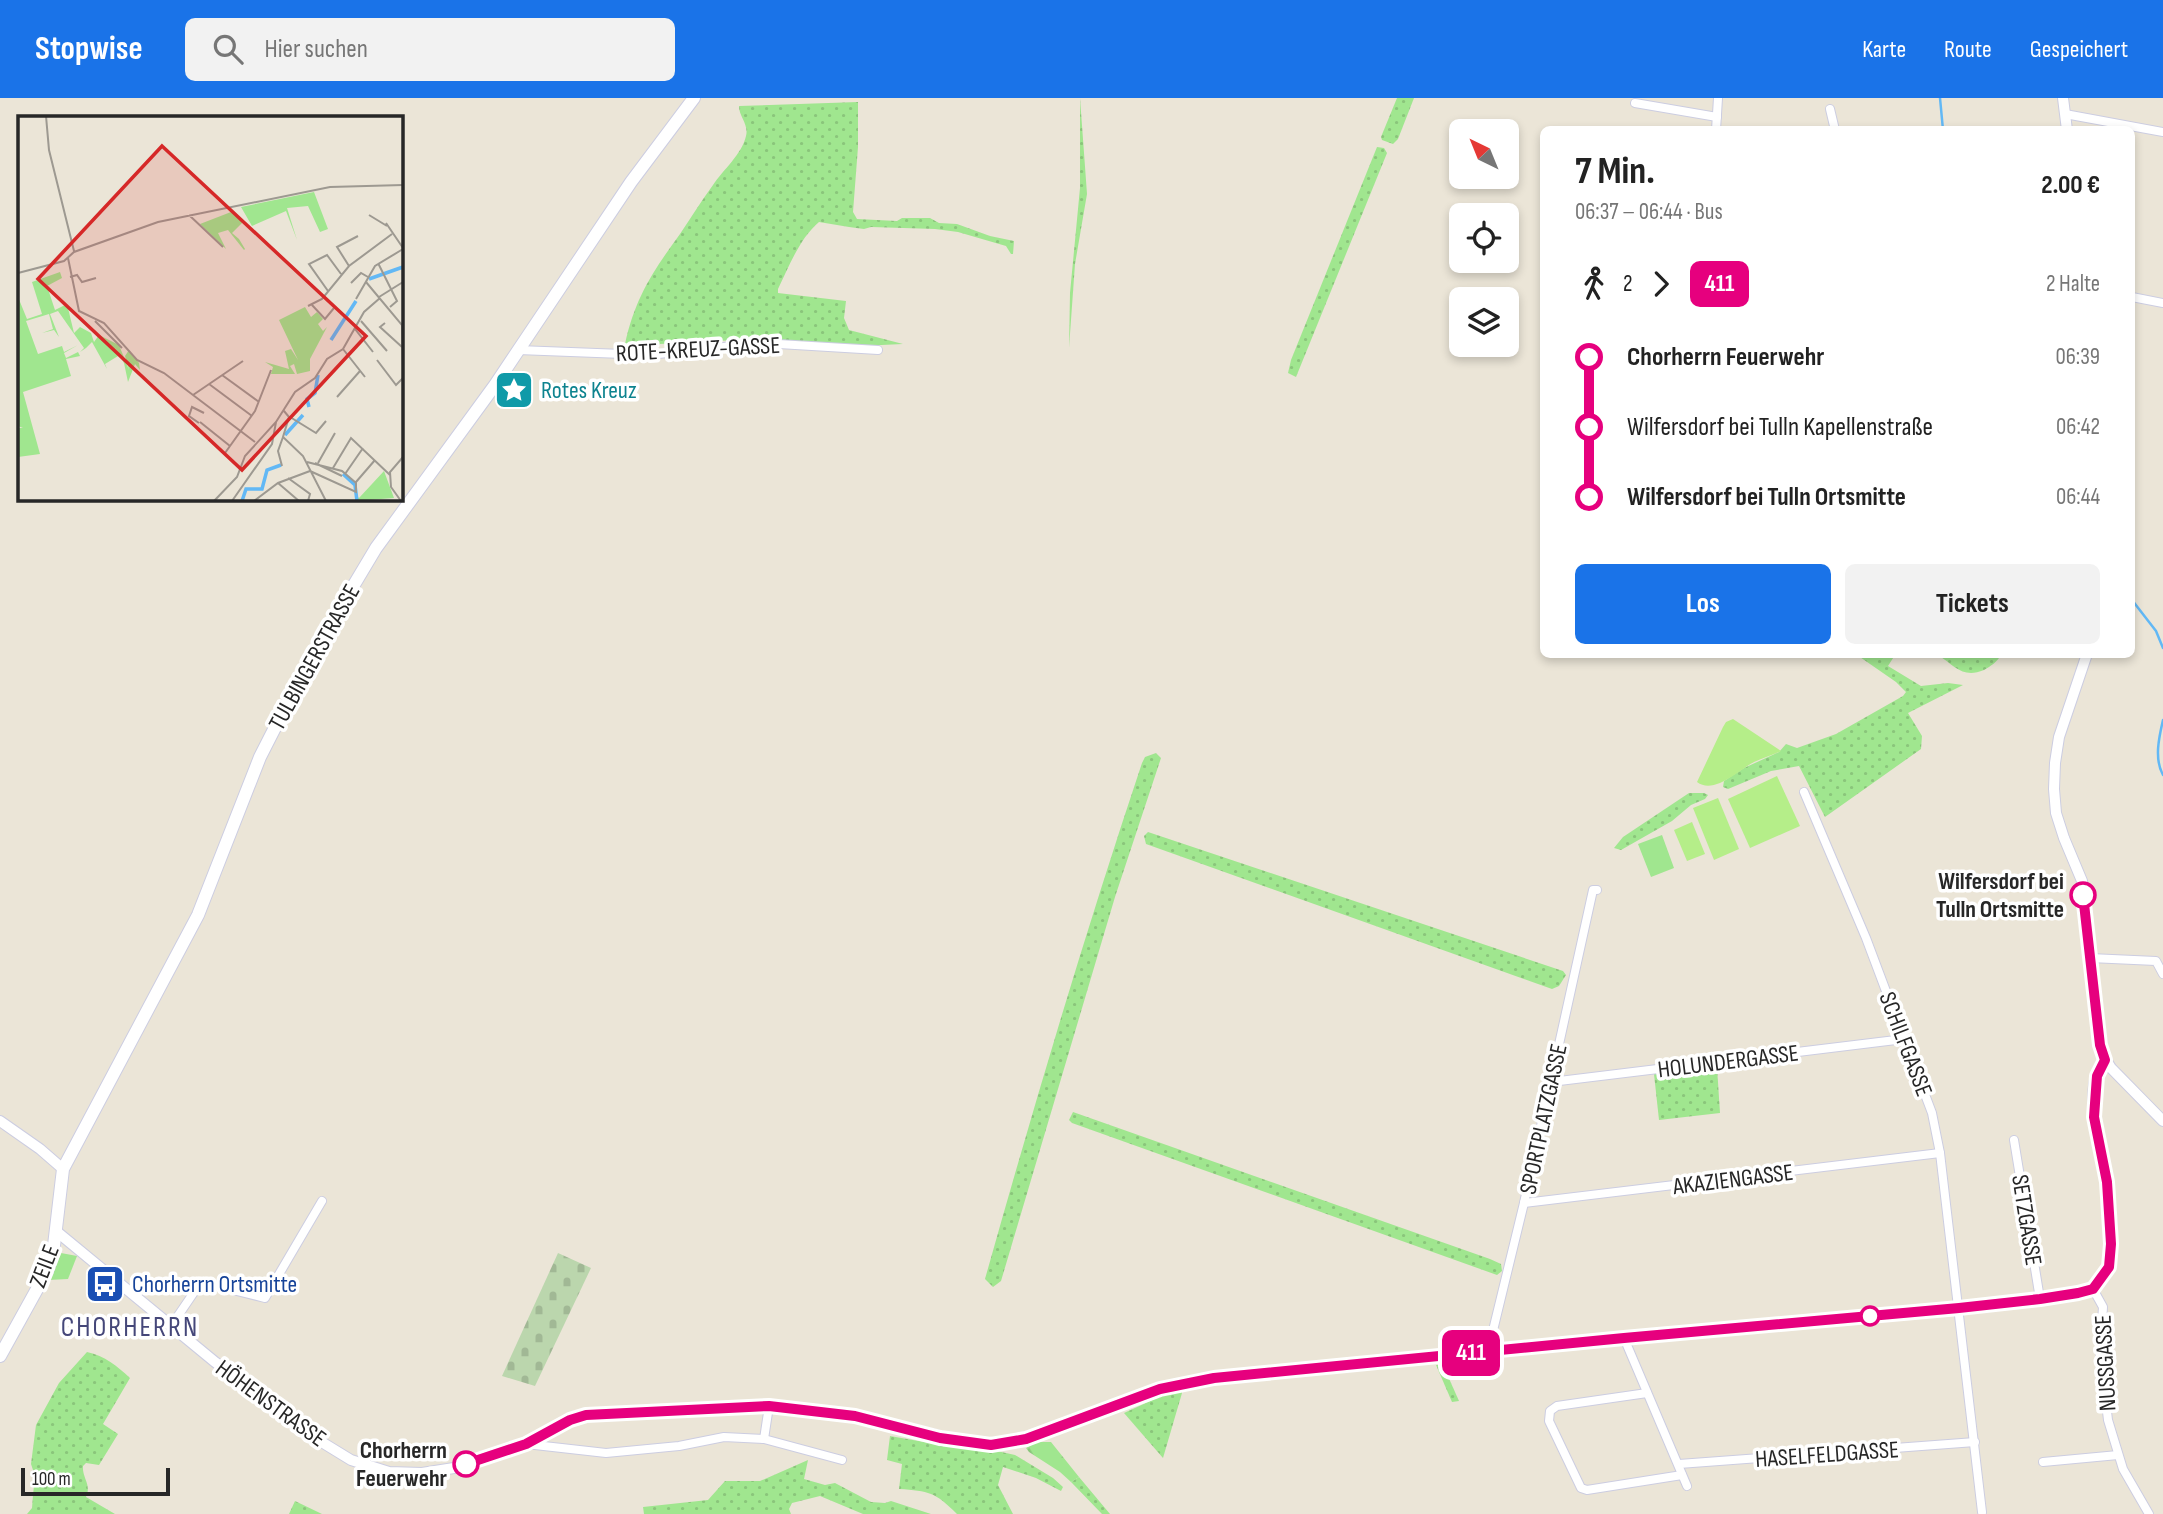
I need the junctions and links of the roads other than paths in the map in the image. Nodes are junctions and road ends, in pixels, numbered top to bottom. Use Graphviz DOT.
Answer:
graph roads {
  1 [pos="694,98"];
  2 [pos="1718,98"];
  3 [pos="2063,98"];
  4 [pos="1634,103"];
  5 [pos="1830,108"];
  6 [pos="2065,114"];
  7 [pos="1717,117"];
  8 [pos="1716,126"];
  9 [pos="1834,126"];
  10 [pos="2066,126"];
  11 [pos="2130,126"];
  12 [pos="2135,127"];
  13 [pos="2163,132"];
  14 [pos="2135,298"];
  15 [pos="2163,303"];
  16 [pos="517,349"];
  17 [pos="878,350"];
  18 [pos="2086,658"];
  19 [pos="1804,792"];
  20 [pos="1597,890"];
  21 [pos="2090,958"];
  22 [pos="2159,959"];
  23 [pos="2163,974"];
  24 [pos="1905,1039"];
  25 [pos="2105,1060"];
  26 [pos="1551,1082"];
  27 [pos="0,1121"];
  28 [pos="2163,1121"];
  29 [pos="2014,1140"];
  30 [pos="1941,1153"];
  31 [pos="63,1169"];
  32 [pos="322,1201"];
  33 [pos="1524,1203"];
  34 [pos="56,1231"];
  35 [pos="2093,1289"];
  36 [pos="2040,1299"];
  37 [pos="1959,1308"];
  38 [pos="171,1326"];
  39 [pos="1624,1338"];
  40 [pos="1488,1351"];
  41 [pos="0,1356"];
  42 [pos="1647,1393"];
  43 [pos="769,1406"];
  44 [pos="764,1438"];
  45 [pos="1975,1442"];
  46 [pos="526,1444"];
  47 [pos="2119,1455"];
  48 [pos="842,1460"];
  49 [pos="2043,1462"];
  50 [pos="1679,1464"];
  51 [pos="1682,1475"];
  52 [pos="1687,1486"];
  53 [pos="1982,1512"];
  54 [pos="2149,1514"];
  1 -- 16 [label="main road, TULBINGERSTRASSE"];
  2 -- 7 [label="street"];
  3 -- 6 [label="street"];
  4 -- 7 [label="street"];
  5 -- 9 [label="street"];
  6 -- 10 [label="street"];
  6 -- 11 [label="street"];
  7 -- 8 [label="street"];
  12 -- 13 [label="street"];
  14 -- 15 [label="street"];
  16 -- 17 [label="street, ROTE-KREUZ-GASSE"];
  16 -- 31 [label="main road, TULBINGERSTRASSE"];
  18 -- 21 [label="street"];
  19 -- 24 [label="street, SCHILFGASSE"];
  20 -- 26 [label="street, SPORTPLATZGASSE"];
  21 -- 22 [label="street"];
  21 -- 25 [label="street"];
  22 -- 23 [label="street"];
  24 -- 26 [label="street, HOLUNDERGASSE"];
  24 -- 30 [label="street, SCHILFGASSE"];
  25 -- 28 [label="street"];
  25 -- 35 [label="street"];
  26 -- 33 [label="street, SPORTPLATZGASSE"];
  27 -- 31 [label="street"];
  29 -- 36 [label="street, SETZGASSE"];
  30 -- 33 [label="street, AKAZIENGASSE"];
  30 -- 37 [label="street, SCHILFGASSE"];
  31 -- 34 [label="main road, ZEILE"];
  32 -- 38 [label="street"];
  33 -- 40 [label="street, SPORTPLATZGASSE"];
  34 -- 38 [label="street, HÖHENSTRASSE"];
  34 -- 41 [label="main road, ZEILE"];
  35 -- 36 [label="street, HÖHENSTRASSE"];
  35 -- 47 [label="street, NUSSGASSE"];
  36 -- 37 [label="street, HÖHENSTRASSE"];
  37 -- 39 [label="street, HÖHENSTRASSE"];
  37 -- 45 [label="street"];
  38 -- 46 [label="street, HÖHENSTRASSE"];
  39 -- 40 [label="street, HÖHENSTRASSE"];
  39 -- 42 [label="street"];
  40 -- 43 [label="street, HÖHENSTRASSE"];
  42 -- 50 [label="street"];
  42 -- 51 [label="street"];
  43 -- 44 [label="street"];
  43 -- 46 [label="street, HÖHENSTRASSE"];
  44 -- 46 [label="street"];
  44 -- 48 [label="street"];
  45 -- 50 [label="street, HASELFELDGASSE"];
  45 -- 53 [label="street"];
  47 -- 49 [label="street"];
  47 -- 54 [label="street, NUSSGASSE"];
  50 -- 51 [label="street"];
  51 -- 52 [label="street"];
}
